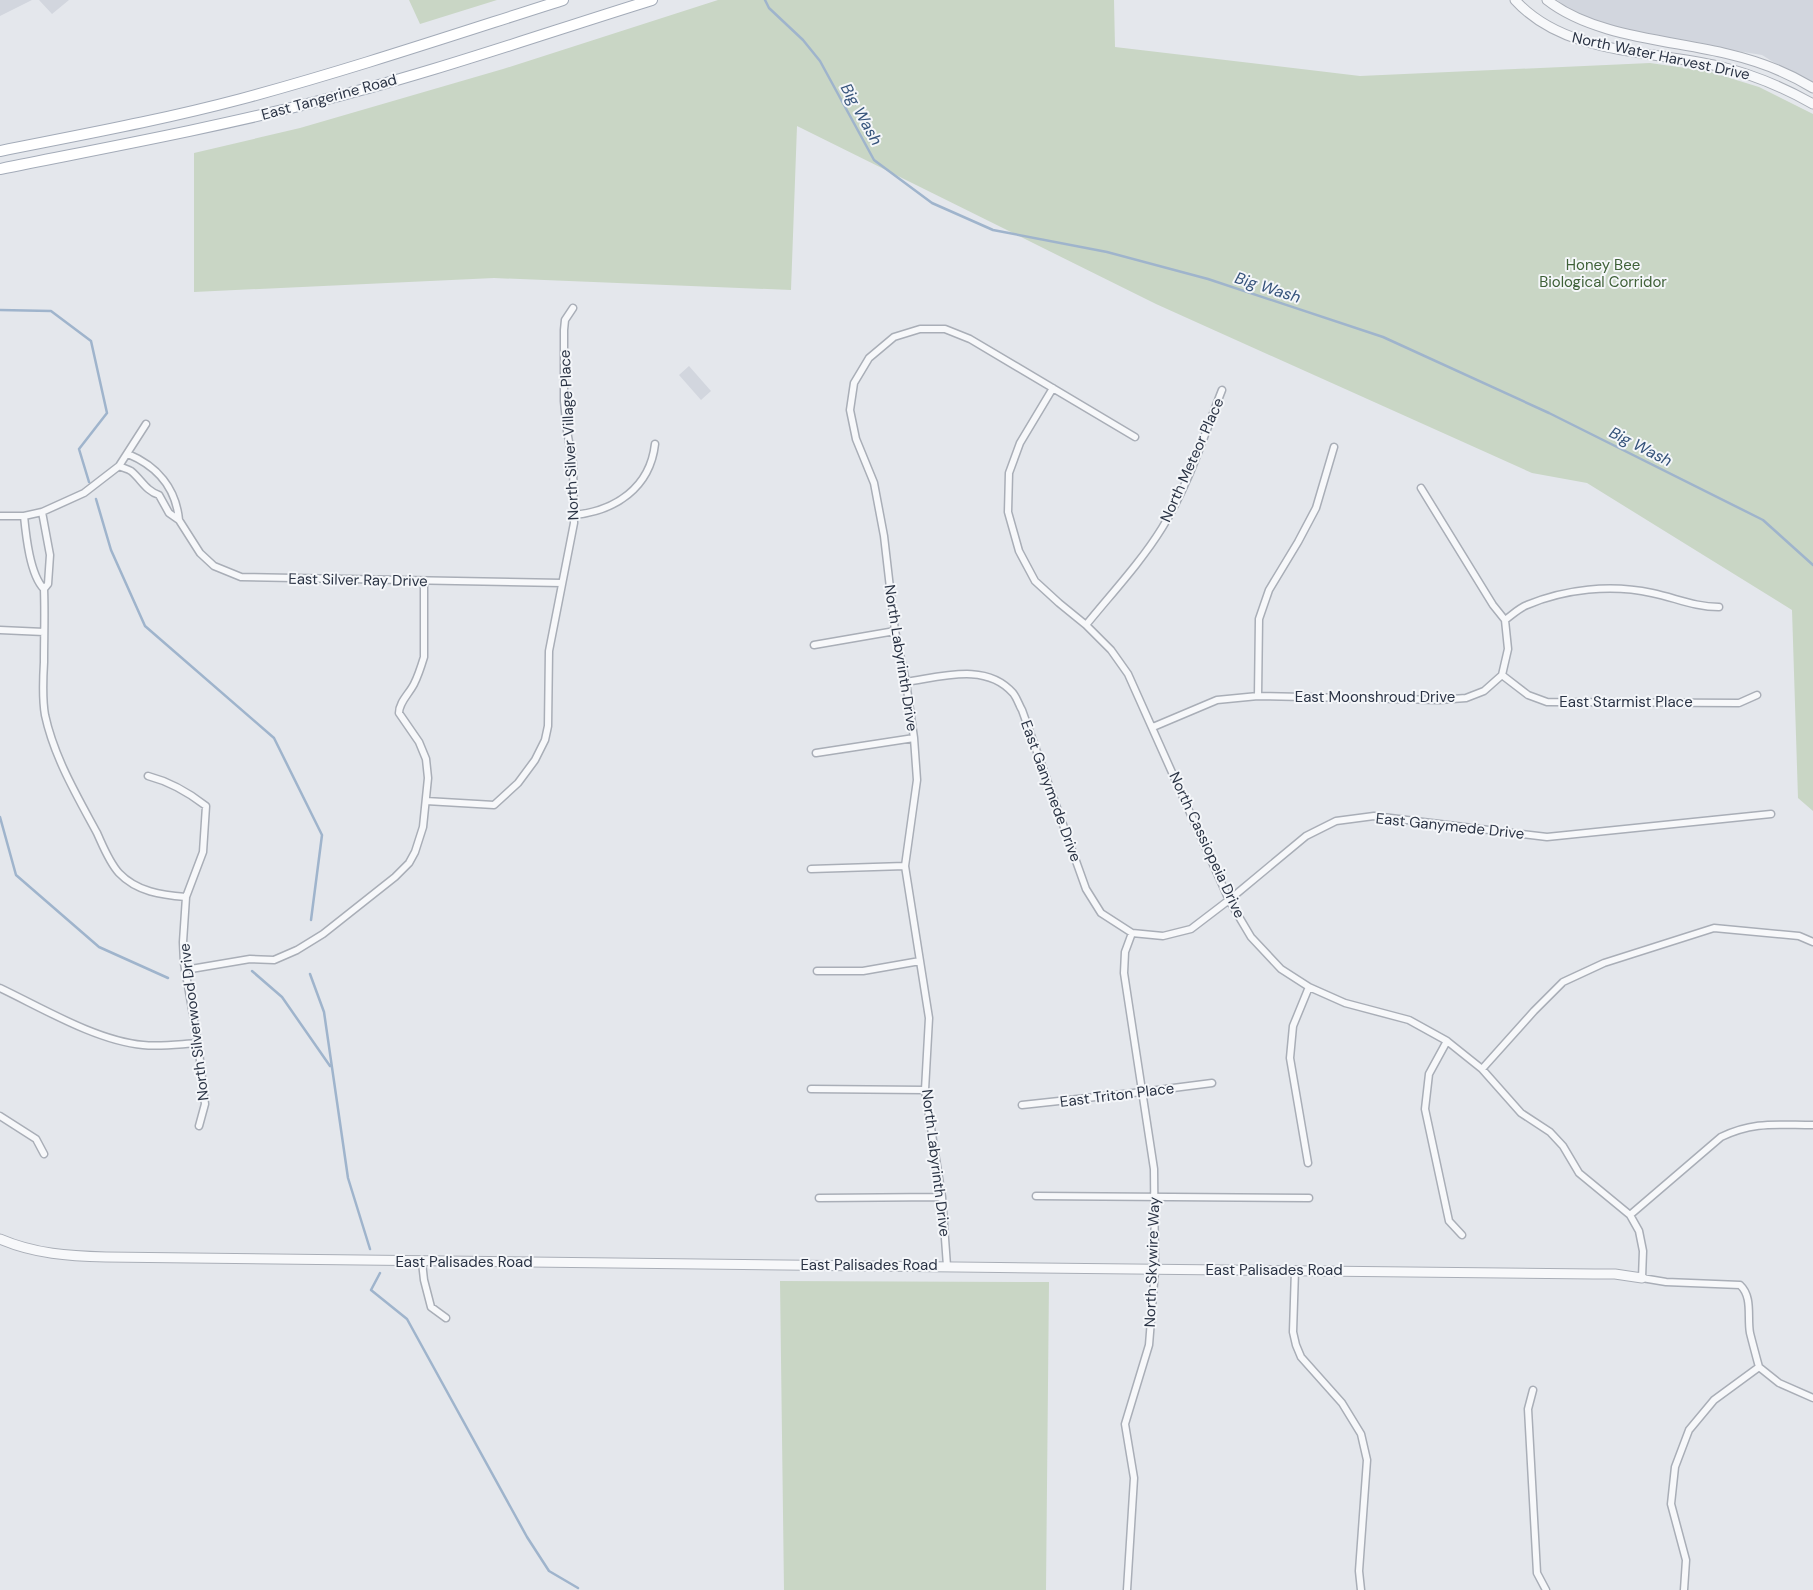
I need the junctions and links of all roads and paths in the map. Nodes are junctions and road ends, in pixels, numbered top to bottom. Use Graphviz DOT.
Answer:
graph roads {
  1 [pos="563,0"];
  2 [pos="652,0"];
  3 [pos="1515,0"];
  4 [pos="1546,0"];
  5 [pos="1813,88"];
  6 [pos="1813,104"];
  7 [pos="0,151"];
  8 [pos="0,169"];
  9 [pos="573,308"];
  10 [pos="1053,388"];
  11 [pos="1222,390"];
  12 [pos="146,424"];
  13 [pos="1135,437"];
  14 [pos="655,444"];
  15 [pos="1334,447"];
  16 [pos="128,454"];
  17 [pos="119,466"];
  18 [pos="1421,488"];
  19 [pos="42,512"];
  20 [pos="574,514"];
  21 [pos="0,516"];
  22 [pos="24,516"];
  23 [pos="179,520"];
  24 [pos="424,581"];
  25 [pos="562,583"];
  26 [pos="44,589"];
  27 [pos="1719,607"];
  28 [pos="1505,620"];
  29 [pos="1086,625"];
  30 [pos="0,630"];
  31 [pos="44,632"];
  32 [pos="896,632"];
  33 [pos="814,645"];
  34 [pos="1502,675"];
  35 [pos="906,682"];
  36 [pos="1757,694"];
  37 [pos="1258,696"];
  38 [pos="1153,727"];
  39 [pos="914,738"];
  40 [pos="816,753"];
  41 [pos="148,776"];
  42 [pos="426,801"];
  43 [pos="1771,814"];
  44 [pos="904,866"];
  45 [pos="811,869"];
  46 [pos="186,897"];
  47 [pos="1229,900"];
  48 [pos="1132,933"];
  49 [pos="1813,942"];
  50 [pos="920,961"];
  51 [pos="185,970"];
  52 [pos="817,971"];
  53 [pos="1309,987"];
  54 [pos="0,988"];
  55 [pos="1448,1041"];
  56 [pos="198,1043"];
  57 [pos="1482,1069"];
  58 [pos="1212,1083"];
  59 [pos="811,1089"];
  60 [pos="925,1090"];
  61 [pos="1142,1092"];
  62 [pos="1022,1105"];
  63 [pos="0,1116"];
  64 [pos="1813,1125"];
  65 [pos="199,1126"];
  66 [pos="44,1154"];
  67 [pos="1308,1163"];
  68 [pos="1036,1196"];
  69 [pos="942,1197"];
  70 [pos="1154,1197"];
  71 [pos="819,1198"];
  72 [pos="1309,1198"];
  73 [pos="1630,1215"];
  74 [pos="1462,1235"];
  75 [pos="0,1240"];
  76 [pos="422,1262"];
  77 [pos="947,1266"];
  78 [pos="1155,1270"];
  79 [pos="1295,1270"];
  80 [pos="1642,1278"];
  81 [pos="446,1318"];
  82 [pos="1760,1367"];
  83 [pos="1533,1390"];
  84 [pos="1813,1398"];
  85 [pos="1127,1590"];
  86 [pos="1361,1590"];
  87 [pos="1546,1590"];
  88 [pos="1684,1590"];
  1 -- 7 [label="main road, East Tangerine Road"];
  2 -- 8 [label="main road, East Tangerine Road"];
  3 -- 6 [label="street, North Water Harvest Drive"];
  4 -- 5 [label="street, North Water Harvest Drive"];
  9 -- 20 [label="street, North Silver Village Place"];
  10 -- 13 [label="street, North Labyrinth Drive"];
  10 -- 29 [label="street, North Cassiopeia Drive"];
  10 -- 32 [label="street, North Labyrinth Drive"];
  11 -- 29 [label="street, North Meteor Place"];
  12 -- 16 [label="street"];
  14 -- 20 [label="street"];
  15 -- 37 [label="street"];
  16 -- 17 [label="street"];
  16 -- 23 [label="street, East Silver Ray Drive"];
  17 -- 19 [label="street"];
  17 -- 23 [label="street, East Silver Ray Drive"];
  18 -- 28 [label="street"];
  19 -- 22 [label="street"];
  19 -- 26 [label="street"];
  20 -- 25 [label="street, North Silver Village Place"];
  21 -- 22 [label="street"];
  22 -- 26 [label="street"];
  23 -- 24 [label="street, East Silver Ray Drive"];
  24 -- 25 [label="street, East Silver Ray Drive"];
  24 -- 42 [label="street"];
  25 -- 42 [label="street, North Silver Village Place"];
  26 -- 31 [label="street"];
  27 -- 28 [label="street"];
  28 -- 34 [label="street"];
  29 -- 38 [label="street, North Cassiopeia Drive"];
  30 -- 31 [label="street"];
  31 -- 46 [label="street"];
  32 -- 33 [label="street"];
  32 -- 35 [label="street, North Labyrinth Drive"];
  34 -- 36 [label="street, East Starmist Place"];
  34 -- 37 [label="street, East Moonshroud Drive"];
  35 -- 39 [label="street, North Labyrinth Drive"];
  35 -- 48 [label="street, East Ganymede Drive"];
  37 -- 38 [label="street, East Moonshroud Drive"];
  38 -- 47 [label="street, North Cassiopeia Drive"];
  39 -- 40 [label="street"];
  39 -- 44 [label="street, North Labyrinth Drive"];
  41 -- 46 [label="street, North Silverwood Drive"];
  42 -- 51 [label="street"];
  43 -- 47 [label="street, East Ganymede Drive"];
  44 -- 45 [label="street"];
  44 -- 50 [label="street, North Labyrinth Drive"];
  46 -- 51 [label="street, North Silverwood Drive"];
  47 -- 48 [label="street, East Ganymede Drive"];
  47 -- 53 [label="street, North Cassiopeia Drive"];
  48 -- 61 [label="street, North Skywire Way"];
  49 -- 57 [label="street"];
  50 -- 52 [label="street"];
  50 -- 60 [label="street, North Labyrinth Drive"];
  51 -- 56 [label="street, North Silverwood Drive"];
  53 -- 55 [label="street, North Cassiopeia Drive"];
  53 -- 67 [label="street"];
  54 -- 56 [label="street"];
  55 -- 57 [label="street, North Cassiopeia Drive"];
  55 -- 74 [label="street"];
  56 -- 65 [label="street, North Silverwood Drive"];
  57 -- 73 [label="street, North Cassiopeia Drive"];
  58 -- 61 [label="street, East Triton Place"];
  59 -- 60 [label="street"];
  60 -- 69 [label="street, North Labyrinth Drive"];
  61 -- 62 [label="street, East Triton Place"];
  61 -- 70 [label="street, North Skywire Way"];
  63 -- 66 [label="street"];
  64 -- 73 [label="street"];
  68 -- 70 [label="street"];
  69 -- 71 [label="street"];
  69 -- 77 [label="street, North Labyrinth Drive"];
  70 -- 72 [label="street"];
  70 -- 78 [label="street, North Skywire Way"];
  73 -- 80 [label="street, North Cassiopeia Drive"];
  75 -- 76 [label="street, East Palisades Road"];
  76 -- 77 [label="street, East Palisades Road"];
  76 -- 81 [label="street"];
  77 -- 78 [label="street, East Palisades Road"];
  78 -- 79 [label="street, East Palisades Road"];
  78 -- 85 [label="street, North Skywire Way"];
  79 -- 80 [label="street, East Palisades Road"];
  79 -- 86 [label="street"];
  80 -- 82 [label="street, East Palisades Road"];
  82 -- 84 [label="street"];
  82 -- 88 [label="street"];
  83 -- 87 [label="street"];
}
